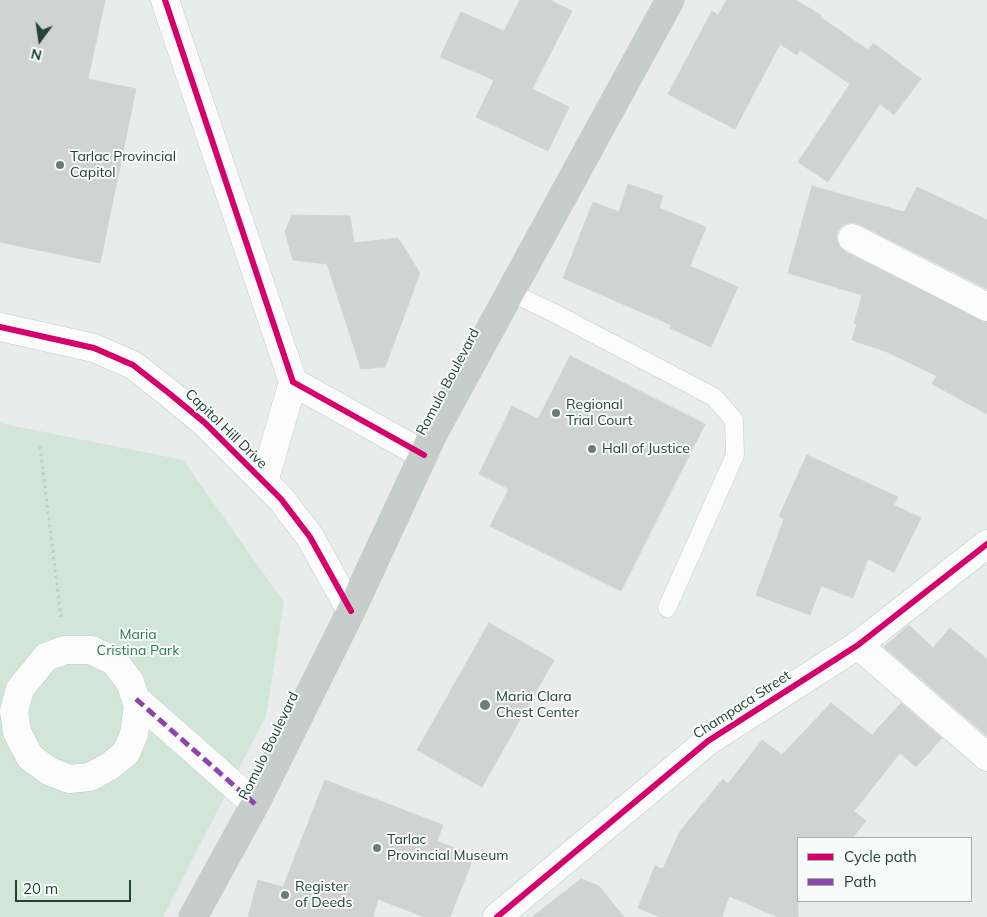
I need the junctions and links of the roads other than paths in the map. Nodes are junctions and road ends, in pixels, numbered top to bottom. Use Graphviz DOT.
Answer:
graph roads {
  1 [pos="165,0"];
  2 [pos="670,0"];
  3 [pos="852,238"];
  4 [pos="510,292"];
  5 [pos="987,307"];
  6 [pos="0,327"];
  7 [pos="293,382"];
  8 [pos="424,455"];
  9 [pos="264,482"];
  10 [pos="987,544"];
  11 [pos="667,608"];
  12 [pos="351,611"];
  13 [pos="858,645"];
  14 [pos="136,699"];
  15 [pos="987,756"];
  16 [pos="255,804"];
  17 [pos="193,917"];
  18 [pos="497,917"];
  1 -- 7 [label="street"];
  2 -- 4 [label="highway, Romulo Boulevard"];
  3 -- 5 [label="street"];
  4 -- 8 [label="highway, Romulo Boulevard"];
  4 -- 11 [label="lane"];
  6 -- 9 [label="street, Capitol Hill Drive"];
  7 -- 8 [label="street"];
  7 -- 9 [label="street"];
  8 -- 12 [label="highway, Romulo Boulevard"];
  9 -- 12 [label="street, Capitol Hill Drive"];
  10 -- 13 [label="street, Champaca Street"];
  12 -- 16 [label="highway, Romulo Boulevard"];
  13 -- 15 [label="street"];
  13 -- 18 [label="street, Champaca Street"];
  14 -- 14 [label="street"];
  14 -- 16 [label="street"];
  16 -- 17 [label="highway, Romulo Boulevard"];
}
